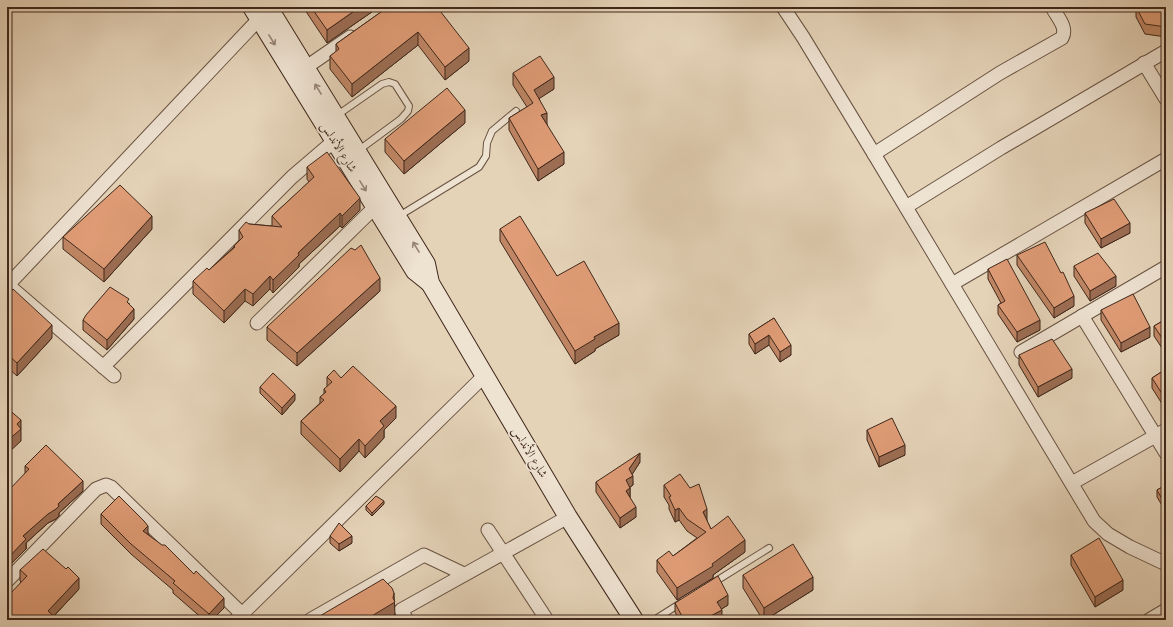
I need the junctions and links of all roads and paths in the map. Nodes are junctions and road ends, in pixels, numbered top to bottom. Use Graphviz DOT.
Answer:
graph roads {
  1 [pos="782,7"];
  2 [pos="1052,7"];
  3 [pos="260,11"];
  4 [pos="362,29"];
  5 [pos="1166,51"];
  6 [pos="1144,63"];
  7 [pos="305,68"];
  8 [pos="1166,99"];
  9 [pos="516,111"];
  10 [pos="335,116"];
  11 [pos="334,141"];
  12 [pos="358,151"];
  13 [pos="874,154"];
  14 [pos="1166,158"];
  15 [pos="376,206"];
  16 [pos="906,208"];
  17 [pos="398,217"];
  18 [pos="1166,267"];
  19 [pos="430,283"];
  20 [pos="952,284"];
  21 [pos="7,285"];
  22 [pos="1082,316"];
  23 [pos="257,323"];
  24 [pos="1021,352"];
  25 [pos="103,367"];
  26 [pos="114,376"];
  27 [pos="484,376"];
  28 [pos="1161,433"];
  29 [pos="1166,453"];
  30 [pos="1072,483"];
  31 [pos="568,517"];
  32 [pos="488,530"];
  33 [pos="769,548"];
  34 [pos="503,552"];
  35 [pos="1166,564"];
  36 [pos="464,574"];
  37 [pos="7,581"];
  38 [pos="708,586"];
  39 [pos="687,599"];
  40 [pos="1166,610"];
  41 [pos="239,617"];
  42 [pos="310,620"];
  43 [pos="407,620"];
  44 [pos="547,620"];
  45 [pos="634,620"];
  46 [pos="654,620"];
  47 [pos="1149,620"];
  1 -- 13 [label="street"];
  2 -- 13 [label="street"];
  3 -- 7 [label="main road, شارع الأندلس"];
  3 -- 11 [label="main road, شارع الأندلس, one-way"];
  3 -- 21 [label="street"];
  4 -- 7 [label="street"];
  5 -- 6 [label="street"];
  6 -- 8 [label="street"];
  6 -- 16 [label="street"];
  10 -- 7 [label="main road, شارع الأندلس, one-way"];
  9 -- 17 [label="lane"];
  10 -- 12 [label="main road, شارع الأندلس"];
  10 -- 12 [label="lane"];
  11 -- 15 [label="main road, شارع الأندلس, one-way"];
  11 -- 25 [label="street"];
  12 -- 17 [label="main road, شارع الأندلس"];
  13 -- 16 [label="street"];
  14 -- 20 [label="street"];
  15 -- 19 [label="main road, شارع الأندلس"];
  15 -- 23 [label="street"];
  16 -- 20 [label="street"];
  19 -- 17 [label="main road, شارع الأندلس, one-way"];
  18 -- 22 [label="street"];
  19 -- 27 [label="main road, شارع الأندلس"];
  20 -- 30 [label="street"];
  21 -- 25 [label="street"];
  22 -- 24 [label="street"];
  22 -- 28 [label="street"];
  25 -- 26 [label="street"];
  27 -- 31 [label="main road, شارع الأندلس"];
  27 -- 41 [label="street"];
  28 -- 29 [label="street"];
  28 -- 30 [label="street"];
  30 -- 35 [label="street"];
  31 -- 34 [label="street"];
  31 -- 45 [label="main road, شارع الأندلس"];
  32 -- 34 [label="street"];
  33 -- 38 [label="lane"];
  34 -- 36 [label="street"];
  34 -- 44 [label="street"];
  36 -- 42 [label="street"];
  36 -- 43 [label="street"];
  37 -- 41 [label="street"];
  39 -- 46 [label="lane"];
  40 -- 47 [label="street"];
}
